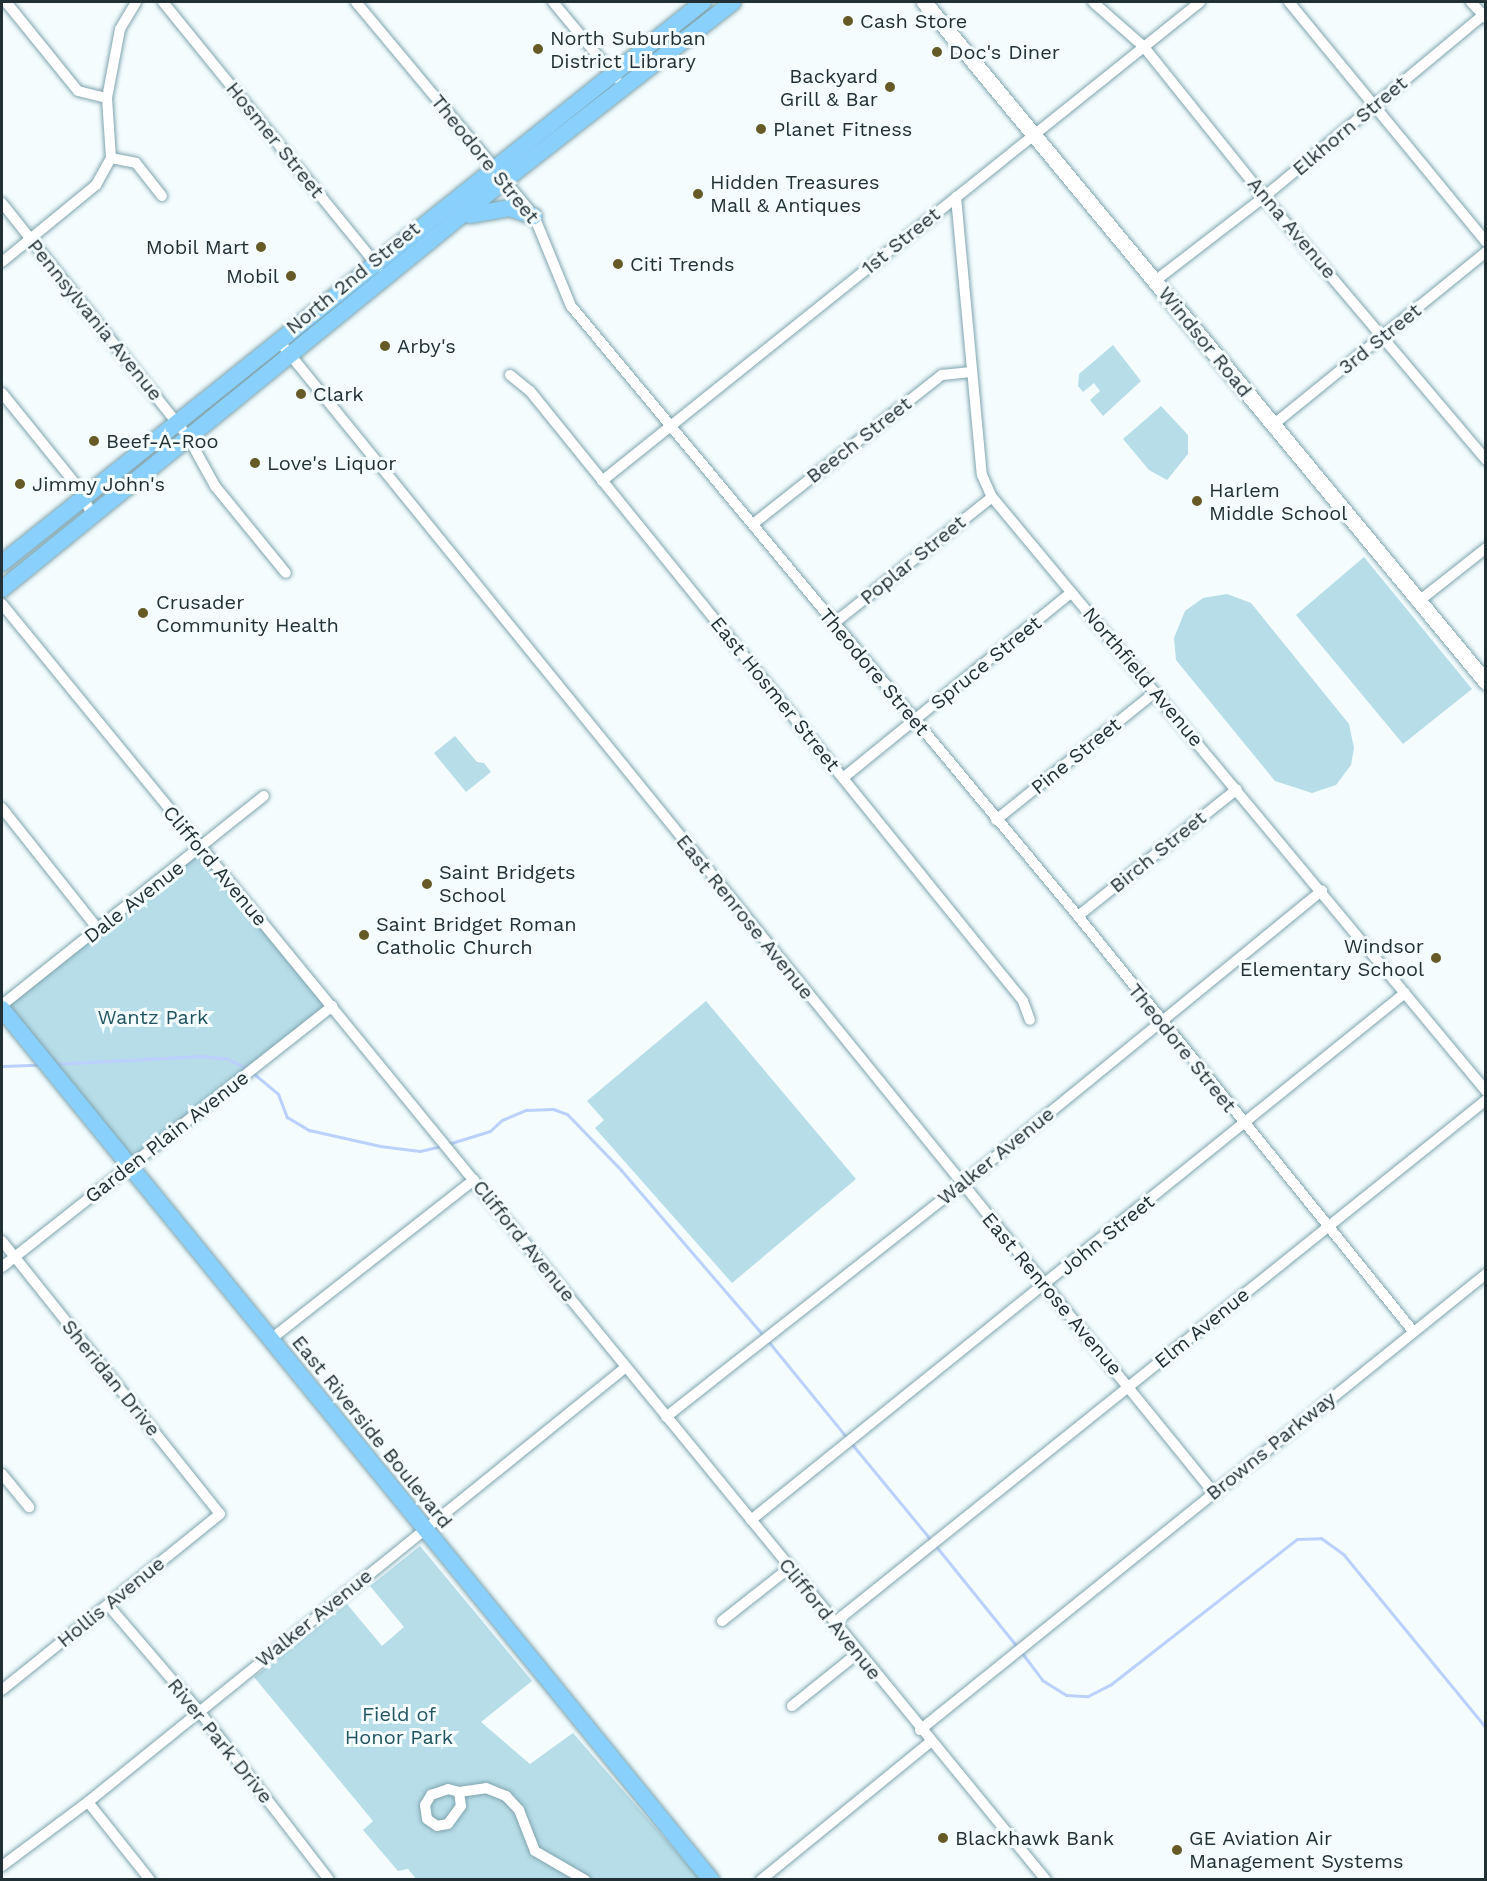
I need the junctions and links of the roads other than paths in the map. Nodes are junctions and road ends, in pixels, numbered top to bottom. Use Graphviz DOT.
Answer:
graph roads {
  1 [pos="6,2"];
  2 [pos="136,2"];
  3 [pos="163,2"];
  4 [pos="356,2"];
  5 [pos="553,2"];
  6 [pos="704,2"];
  7 [pos="733,2"];
  8 [pos="924,2"];
  9 [pos="1093,2"];
  10 [pos="1200,2"];
  11 [pos="1289,2"];
  12 [pos="1471,2"];
  13 [pos="1485,16"];
  14 [pos="1144,47"];
  15 [pos="620,81"];
  16 [pos="107,98"];
  17 [pos="1374,106"];
  18 [pos="1035,135"];
  19 [pos="111,158"];
  20 [pos="500,175"];
  21 [pos="162,196"];
  22 [pos="956,197"];
  23 [pos="1264,197"];
  24 [pos="2,203"];
  25 [pos="534,216"];
  26 [pos="461,219"];
  27 [pos="31,239"];
  28 [pos="1485,242"];
  29 [pos="1485,252"];
  30 [pos="2,262"];
  31 [pos="376,264"];
  32 [pos="387,277"];
  33 [pos="1155,282"];
  34 [pos="1383,336"];
  35 [pos="279,341"];
  36 [pos="291,355"];
  37 [pos="971,372"];
  38 [pos="510,375"];
  39 [pos="2,393"];
  40 [pos="177,423"];
  41 [pos="1273,425"];
  42 [pos="669,427"];
  43 [pos="188,437"];
  44 [pos="1485,460"];
  45 [pos="602,481"];
  46 [pos="82,497"];
  47 [pos="992,497"];
  48 [pos="92,514"];
  49 [pos="753,524"];
  50 [pos="1485,548"];
  51 [pos="2,563"];
  52 [pos="286,573"];
  53 [pos="2,589"];
  54 [pos="1071,593"];
  55 [pos="1419,601"];
  56 [pos="2,604"];
  57 [pos="833,624"];
  58 [pos="1485,682"];
  59 [pos="1155,692"];
  60 [pos="914,722"];
  61 [pos="843,778"];
  62 [pos="1237,789"];
  63 [pos="264,796"];
  64 [pos="2,808"];
  65 [pos="996,820"];
  66 [pos="201,849"];
  67 [pos="1322,891"];
  68 [pos="1078,916"];
  69 [pos="98,929"];
  70 [pos="1406,993"];
  71 [pos="332,1006"];
  72 [pos="2,1007"];
  73 [pos="1030,1020"];
  74 [pos="1161,1022"];
  75 [pos="1485,1091"];
  76 [pos="1485,1100"];
  77 [pos="1244,1125"];
  78 [pos="128,1166"];
  79 [pos="474,1180"];
  80 [pos="961,1185"];
  81 [pos="1329,1226"];
  82 [pos="2,1241"];
  83 [pos="14,1257"];
  84 [pos="2,1267"];
  85 [pos="1485,1274"];
  86 [pos="1045,1285"];
  87 [pos="1413,1331"];
  88 [pos="271,1339"];
  89 [pos="626,1367"];
  90 [pos="1128,1387"];
  91 [pos="666,1417"];
  92 [pos="2,1474"];
  93 [pos="1213,1492"];
  94 [pos="28,1507"];
  95 [pos="220,1514"];
  96 [pos="751,1520"];
  97 [pos="423,1531"];
  98 [pos="789,1568"];
  99 [pos="108,1605"];
  100 [pos="722,1621"];
  101 [pos="834,1623"];
  102 [pos="858,1653"];
  103 [pos="2,1690"];
  104 [pos="792,1706"];
  105 [pos="199,1711"];
  106 [pos="920,1730"];
  107 [pos="930,1742"];
  108 [pos="459,1792"];
  109 [pos="88,1802"];
  110 [pos="2,1866"];
  111 [pos="150,1880"];
  112 [pos="329,1880"];
  113 [pos="585,1880"];
  114 [pos="711,1880"];
  115 [pos="761,1880"];
  116 [pos="1046,1880"];
  1 -- 16 [label="street"];
  2 -- 16 [label="street"];
  3 -- 31 [label="street, Hosmer Street"];
  4 -- 20 [label="street, Theodore Street"];
  5 -- 15 [label="street"];
  6 -- 15 [label="main road, North 2nd Street"];
  7 -- 15 [label="main road, North 2nd Street"];
  8 -- 18 [label="street, Windsor Road"];
  9 -- 14 [label="street, Anna Avenue"];
  10 -- 14 [label="street, 1st Street"];
  11 -- 17 [label="street"];
  12 -- 13 [label="street"];
  13 -- 17 [label="street, Elkhorn Street"];
  14 -- 18 [label="street, 1st Street"];
  14 -- 23 [label="street, Anna Avenue"];
  15 -- 20 [label="main road, North 2nd Street"];
  16 -- 19 [label="street"];
  17 -- 23 [label="street, Elkhorn Street"];
  17 -- 28 [label="street"];
  18 -- 22 [label="street, 1st Street"];
  18 -- 33 [label="street, Windsor Road"];
  19 -- 21 [label="street"];
  19 -- 27 [label="street"];
  20 -- 25 [label="street, Theodore Street"];
  20 -- 26 [label="main road, North 2nd Street"];
  20 -- 31 [label="main road, North 2nd Street"];
  22 -- 37 [label="street, Northfield Avenue"];
  22 -- 42 [label="street, 1st Street"];
  23 -- 33 [label="street, Elkhorn Street"];
  23 -- 34 [label="street, Anna Avenue"];
  24 -- 27 [label="street, Pennsylvania Avenue"];
  25 -- 26 [label="main road"];
  25 -- 42 [label="street, Theodore Street"];
  26 -- 32 [label="main road, North 2nd Street"];
  27 -- 30 [label="street"];
  27 -- 40 [label="street, Pennsylvania Avenue"];
  29 -- 34 [label="street, 3rd Street"];
  31 -- 32 [label="street, Hosmer Street"];
  31 -- 35 [label="main road, North 2nd Street"];
  32 -- 36 [label="main road, North 2nd Street"];
  33 -- 41 [label="street, Windsor Road"];
  34 -- 41 [label="street, 3rd Street"];
  34 -- 44 [label="street, Anna Avenue"];
  35 -- 36 [label="street, East Renrose Avenue"];
  35 -- 40 [label="main road, North 2nd Street"];
  36 -- 43 [label="main road, North 2nd Street"];
  36 -- 80 [label="street, East Renrose Avenue"];
  37 -- 47 [label="street, Northfield Avenue"];
  37 -- 49 [label="street, Beech Street"];
  38 -- 45 [label="street, East Hosmer Street"];
  39 -- 46 [label="street"];
  40 -- 43 [label="street, Pennsylvania Avenue"];
  40 -- 46 [label="main road, North 2nd Street"];
  41 -- 55 [label="street, Windsor Road"];
  42 -- 45 [label="street, 1st Street"];
  42 -- 49 [label="street, Theodore Street"];
  43 -- 48 [label="main road, North 2nd Street"];
  43 -- 52 [label="street, Pennsylvania Avenue"];
  45 -- 61 [label="street, East Hosmer Street"];
  46 -- 48 [label="street"];
  46 -- 51 [label="main road, North 2nd Street"];
  47 -- 54 [label="street, Northfield Avenue"];
  47 -- 57 [label="street, Poplar Street"];
  48 -- 53 [label="main road, North 2nd Street"];
  49 -- 57 [label="street, Theodore Street"];
  50 -- 55 [label="street"];
  54 -- 59 [label="street, Northfield Avenue"];
  54 -- 60 [label="street, Spruce Street"];
  55 -- 58 [label="street, Windsor Road"];
  56 -- 66 [label="street, Clifford Avenue"];
  57 -- 60 [label="street, Theodore Street"];
  59 -- 62 [label="street, Northfield Avenue"];
  59 -- 65 [label="street, Pine Street"];
  60 -- 61 [label="street, Spruce Street"];
  60 -- 65 [label="street, Theodore Street"];
  61 -- 73 [label="street, East Hosmer Street"];
  62 -- 67 [label="street, Northfield Avenue"];
  62 -- 68 [label="street, Birch Street"];
  63 -- 66 [label="street, Dale Avenue"];
  64 -- 69 [label="street"];
  65 -- 68 [label="street, Theodore Street"];
  66 -- 69 [label="street, Dale Avenue"];
  66 -- 71 [label="street, Clifford Avenue"];
  67 -- 70 [label="street, Northfield Avenue"];
  67 -- 74 [label="street, Walker Avenue"];
  68 -- 74 [label="street, Theodore Street"];
  69 -- 72 [label="street, Dale Avenue"];
  70 -- 75 [label="street, Northfield Avenue"];
  70 -- 77 [label="street, John Street"];
  71 -- 78 [label="street, Garden Plain Avenue"];
  71 -- 79 [label="street, Clifford Avenue"];
  72 -- 78 [label="main road, East Riverside Boulevard"];
  74 -- 77 [label="street, Theodore Street"];
  74 -- 80 [label="street, Walker Avenue"];
  76 -- 81 [label="street, Elm Avenue"];
  77 -- 81 [label="street, Theodore Street"];
  77 -- 86 [label="street, John Street"];
  78 -- 83 [label="street, Garden Plain Avenue"];
  78 -- 88 [label="main road, East Riverside Boulevard"];
  79 -- 88 [label="street"];
  79 -- 89 [label="street, Clifford Avenue"];
  80 -- 86 [label="street, East Renrose Avenue"];
  80 -- 91 [label="street, Walker Avenue"];
  81 -- 87 [label="street, Theodore Street"];
  81 -- 90 [label="street, Elm Avenue"];
  82 -- 83 [label="street, Sheridan Drive"];
  83 -- 84 [label="street, Garden Plain Avenue"];
  83 -- 95 [label="street, Sheridan Drive"];
  85 -- 87 [label="street, Browns Parkway"];
  86 -- 90 [label="street, East Renrose Avenue"];
  86 -- 96 [label="street, John Street"];
  87 -- 93 [label="street, Browns Parkway"];
  88 -- 97 [label="main road, East Riverside Boulevard"];
  89 -- 91 [label="street, Clifford Avenue"];
  89 -- 97 [label="street, Walker Avenue"];
  90 -- 93 [label="street, East Renrose Avenue"];
  90 -- 101 [label="street, Elm Avenue"];
  91 -- 96 [label="street, Clifford Avenue"];
  92 -- 94 [label="street"];
  93 -- 106 [label="street, Browns Parkway"];
  95 -- 99 [label="street, Hollis Avenue"];
  96 -- 98 [label="street, Clifford Avenue"];
  97 -- 105 [label="street, Walker Avenue"];
  97 -- 114 [label="main road, East Riverside Boulevard"];
  98 -- 100 [label="street"];
  98 -- 101 [label="street, Clifford Avenue"];
  99 -- 103 [label="street, Hollis Avenue"];
  99 -- 105 [label="street, River Park Drive"];
  101 -- 102 [label="street, Clifford Avenue"];
  102 -- 104 [label="street"];
  102 -- 106 [label="street, Clifford Avenue"];
  105 -- 109 [label="street, Walker Avenue"];
  105 -- 112 [label="street, River Park Drive"];
  106 -- 107 [label="street, Clifford Avenue"];
  107 -- 115 [label="street"];
  107 -- 116 [label="street, Clifford Avenue"];
  108 -- 113 [label="street"];
  109 -- 110 [label="street, Walker Avenue"];
  109 -- 111 [label="street"];
}
